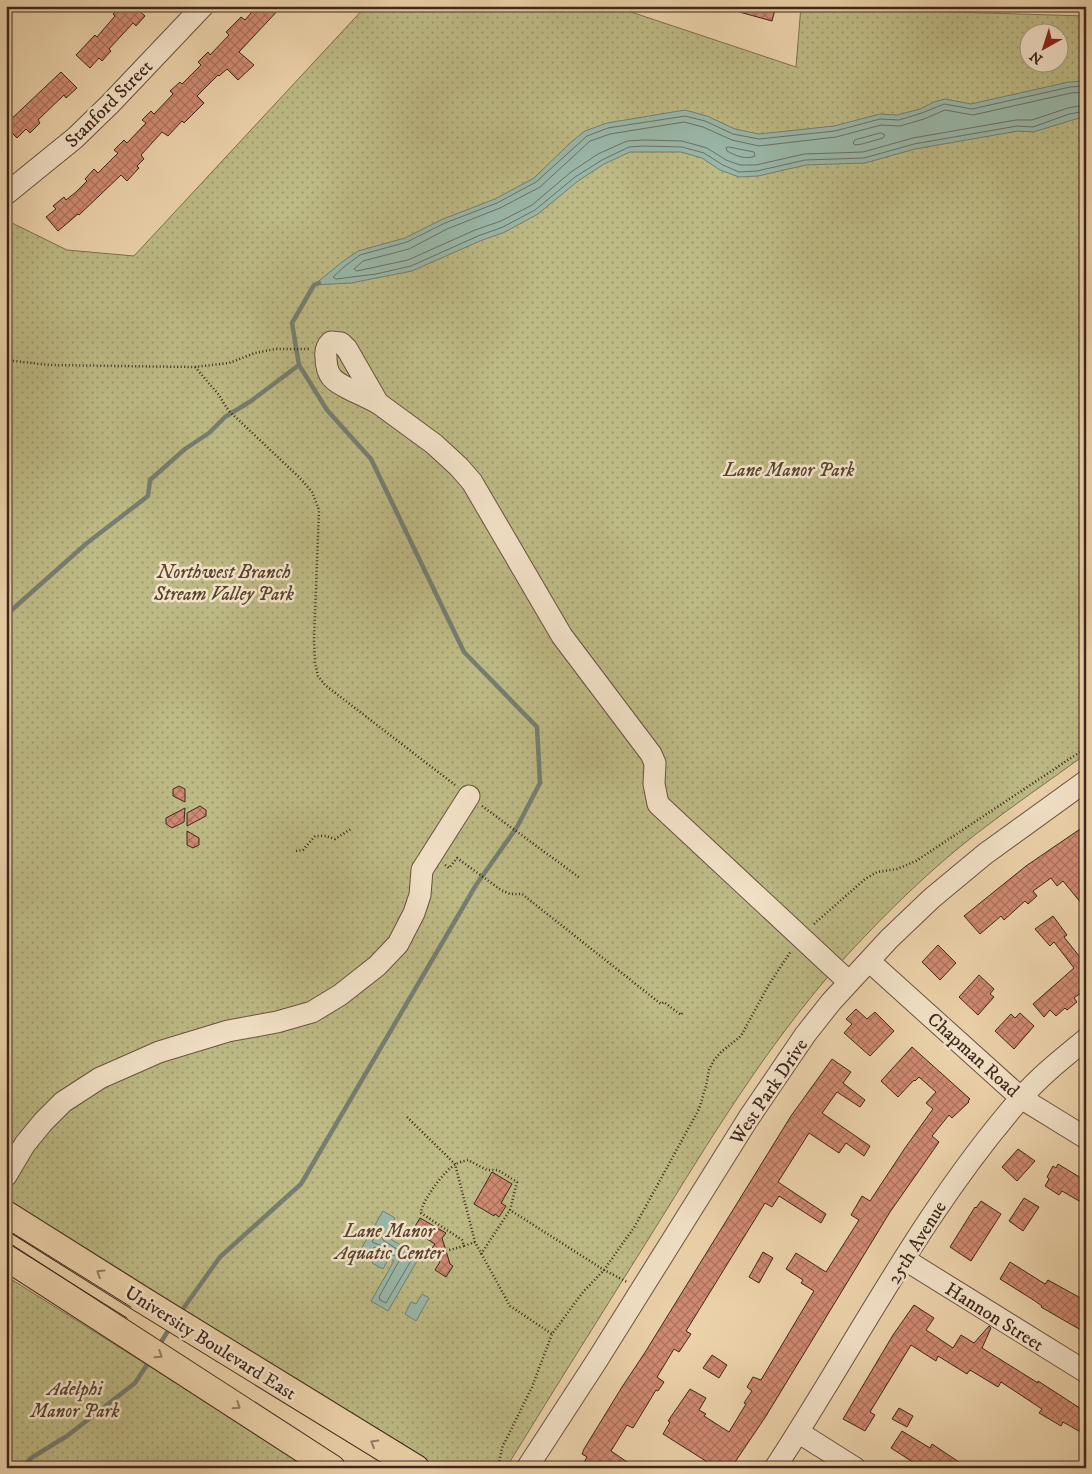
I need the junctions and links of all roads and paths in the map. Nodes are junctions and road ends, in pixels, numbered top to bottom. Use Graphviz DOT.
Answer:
graph roads {
  1 [pos="203,6"];
  2 [pos="6,194"];
  3 [pos="311,349"];
  4 [pos="6,360"];
  5 [pos="195,367"];
  6 [pos="378,404"];
  7 [pos="1086,748"];
  8 [pos="1086,781"];
  9 [pos="465,793"];
  10 [pos="488,811"];
  11 [pos="351,829"];
  12 [pos="296,851"];
  13 [pos="458,858"];
  14 [pos="580,878"];
  15 [pos="801,938"];
  16 [pos="869,961"];
  17 [pos="849,982"];
  18 [pos="683,1012"];
  19 [pos="1086,1039"];
  20 [pos="1022,1098"];
  21 [pos="407,1118"];
  22 [pos="1086,1138"];
  23 [pos="455,1164"];
  24 [pos="6,1176"];
  25 [pos="510,1210"];
  26 [pos="6,1214"];
  27 [pos="475,1242"];
  28 [pos="464,1246"];
  29 [pos="446,1251"];
  30 [pos="481,1254"];
  31 [pos="6,1257"];
  32 [pos="904,1259"];
  33 [pos="604,1270"];
  34 [pos="641,1290"];
  35 [pos="552,1334"];
  36 [pos="1086,1372"];
  37 [pos="798,1432"];
  38 [pos="332,1468"];
  39 [pos="416,1468"];
  40 [pos="498,1468"];
  41 [pos="526,1468"];
  42 [pos="775,1468"];
  43 [pos="855,1468"];
  1 -- 2 [label="street, Stanford Street"];
  3 -- 5 [label="path"];
  4 -- 5 [label="path"];
  5 -- 9 [label="path"];
  6 -- 15 [label="street"];
  7 -- 15 [label="path"];
  8 -- 16 [label="street, West Park Drive"];
  9 -- 24 [label="street"];
  10 -- 14 [label="path"];
  11 -- 12 [label="path"];
  13 -- 18 [label="path"];
  15 -- 17 [label="street"];
  15 -- 33 [label="path"];
  16 -- 17 [label="street, West Park Drive"];
  16 -- 20 [label="street, Chapman Road"];
  17 -- 34 [label="street, West Park Drive"];
  19 -- 20 [label="street, 25th Avenue"];
  20 -- 22 [label="street, Chapman Road"];
  20 -- 32 [label="street, 25th Avenue"];
  21 -- 23 [label="path"];
  23 -- 25 [label="path"];
  23 -- 27 [label="path"];
  23 -- 28 [label="path"];
  25 -- 30 [label="path"];
  25 -- 33 [label="path"];
  39 -- 26 [label="main road, University Boulevard East, one-way"];
  27 -- 28 [label="path"];
  27 -- 30 [label="path"];
  28 -- 29 [label="path"];
  30 -- 35 [label="path"];
  31 -- 38 [label="main road, University Boulevard East, one-way"];
  32 -- 36 [label="street, Hannon Street"];
  32 -- 37 [label="street, 25th Avenue"];
  33 -- 34 [label="path"];
  33 -- 35 [label="path"];
  34 -- 41 [label="street, West Park Drive"];
  35 -- 40 [label="path"];
  37 -- 42 [label="street, 25th Avenue"];
  37 -- 43 [label="street"];
}
